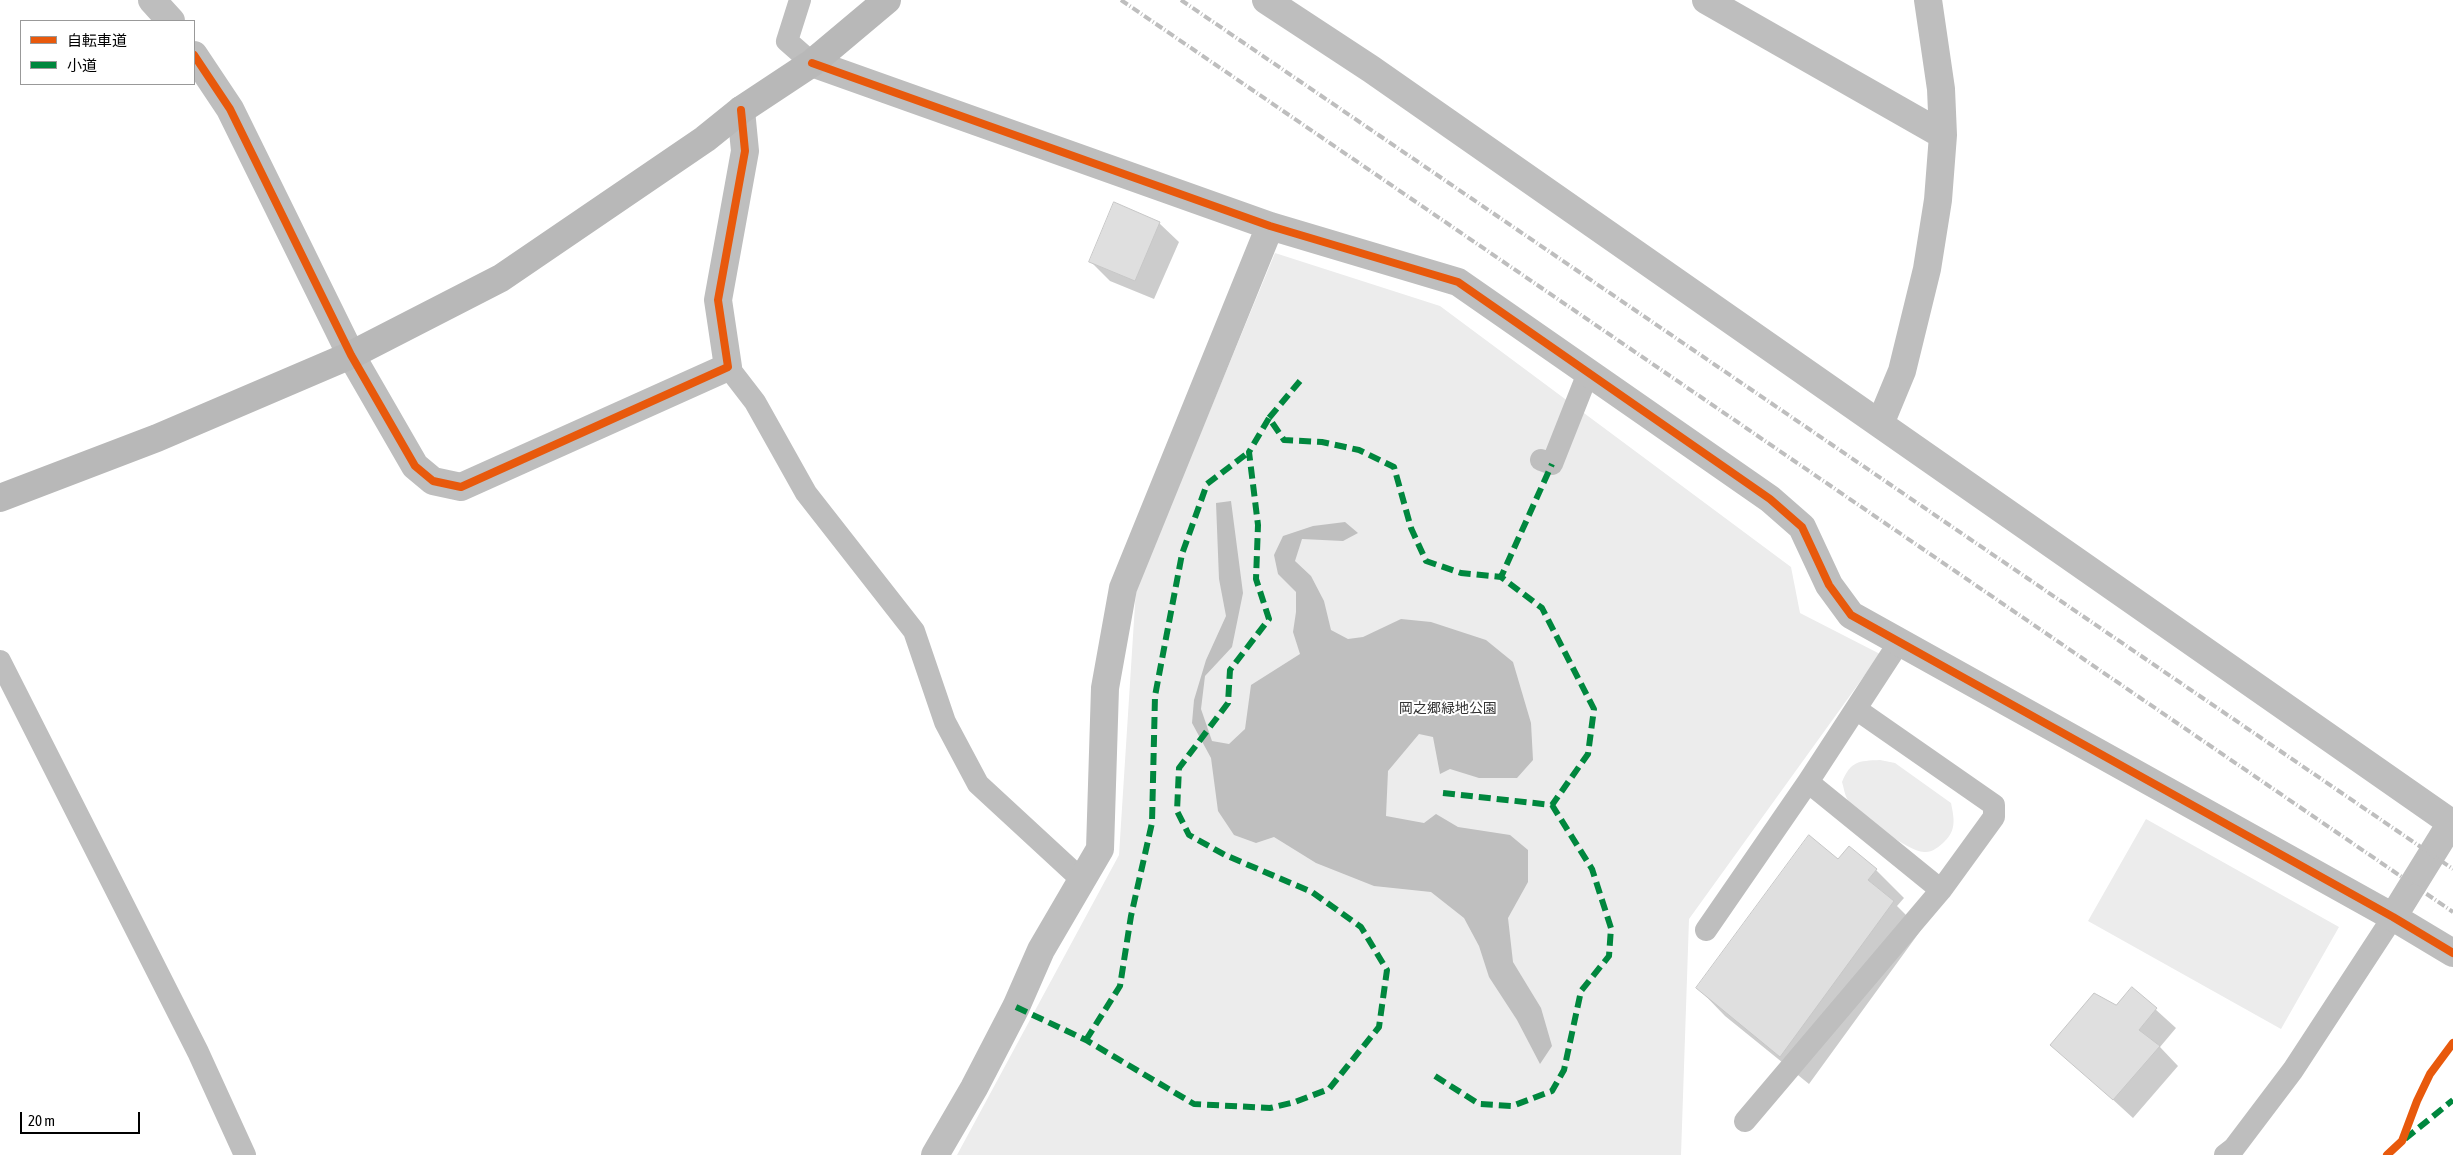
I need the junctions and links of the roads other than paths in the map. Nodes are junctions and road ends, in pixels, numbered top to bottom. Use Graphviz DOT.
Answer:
graph roads {
  1 [pos="152,0"];
  2 [pos="800,0"];
  3 [pos="887,0"];
  4 [pos="1266,0"];
  5 [pos="1706,0"];
  6 [pos="1928,0"];
  7 [pos="170,20"];
  8 [pos="195,56"];
  9 [pos="812,63"];
  10 [pos="741,110"];
  11 [pos="1943,136"];
  12 [pos="1270,226"];
  13 [pos="351,356"];
  14 [pos="728,367"];
  15 [pos="1588,373"];
  16 [pos="1880,424"];
  17 [pos="1541,460"];
  18 [pos="0,498"];
  19 [pos="1900,641"];
  20 [pos="0,661"];
  21 [pos="1856,709"];
  22 [pos="1808,782"];
  23 [pos="2452,824"];
  24 [pos="1082,880"];
  25 [pos="1942,890"];
  26 [pos="2393,917"];
  27 [pos="1706,930"];
  28 [pos="2453,954"];
  29 [pos="1745,1121"];
  30 [pos="245,1155"];
  31 [pos="935,1155"];
  32 [pos="2225,1155"];
  1 -- 7 [label="street"];
  2 -- 9 [label="lane"];
  3 -- 9 [label="street"];
  4 -- 16 [label="street"];
  5 -- 11 [label="street"];
  6 -- 11 [label="street"];
  8 -- 13 [label="street"];
  9 -- 10 [label="street"];
  9 -- 12 [label="street"];
  10 -- 13 [label="street"];
  10 -- 14 [label="street"];
  11 -- 16 [label="street"];
  12 -- 15 [label="street"];
  12 -- 24 [label="street"];
  13 -- 14 [label="street"];
  13 -- 18 [label="street"];
  14 -- 24 [label="lane"];
  15 -- 17 [label="lane"];
  15 -- 19 [label="street"];
  16 -- 23 [label="street"];
  19 -- 21 [label="lane"];
  19 -- 26 [label="street"];
  20 -- 30 [label="lane"];
  21 -- 22 [label="lane"];
  21 -- 25 [label="lane"];
  22 -- 25 [label="lane"];
  22 -- 27 [label="lane"];
  23 -- 26 [label="street"];
  24 -- 31 [label="street"];
  25 -- 29 [label="lane"];
  26 -- 28 [label="street"];
  26 -- 32 [label="lane"];
}
